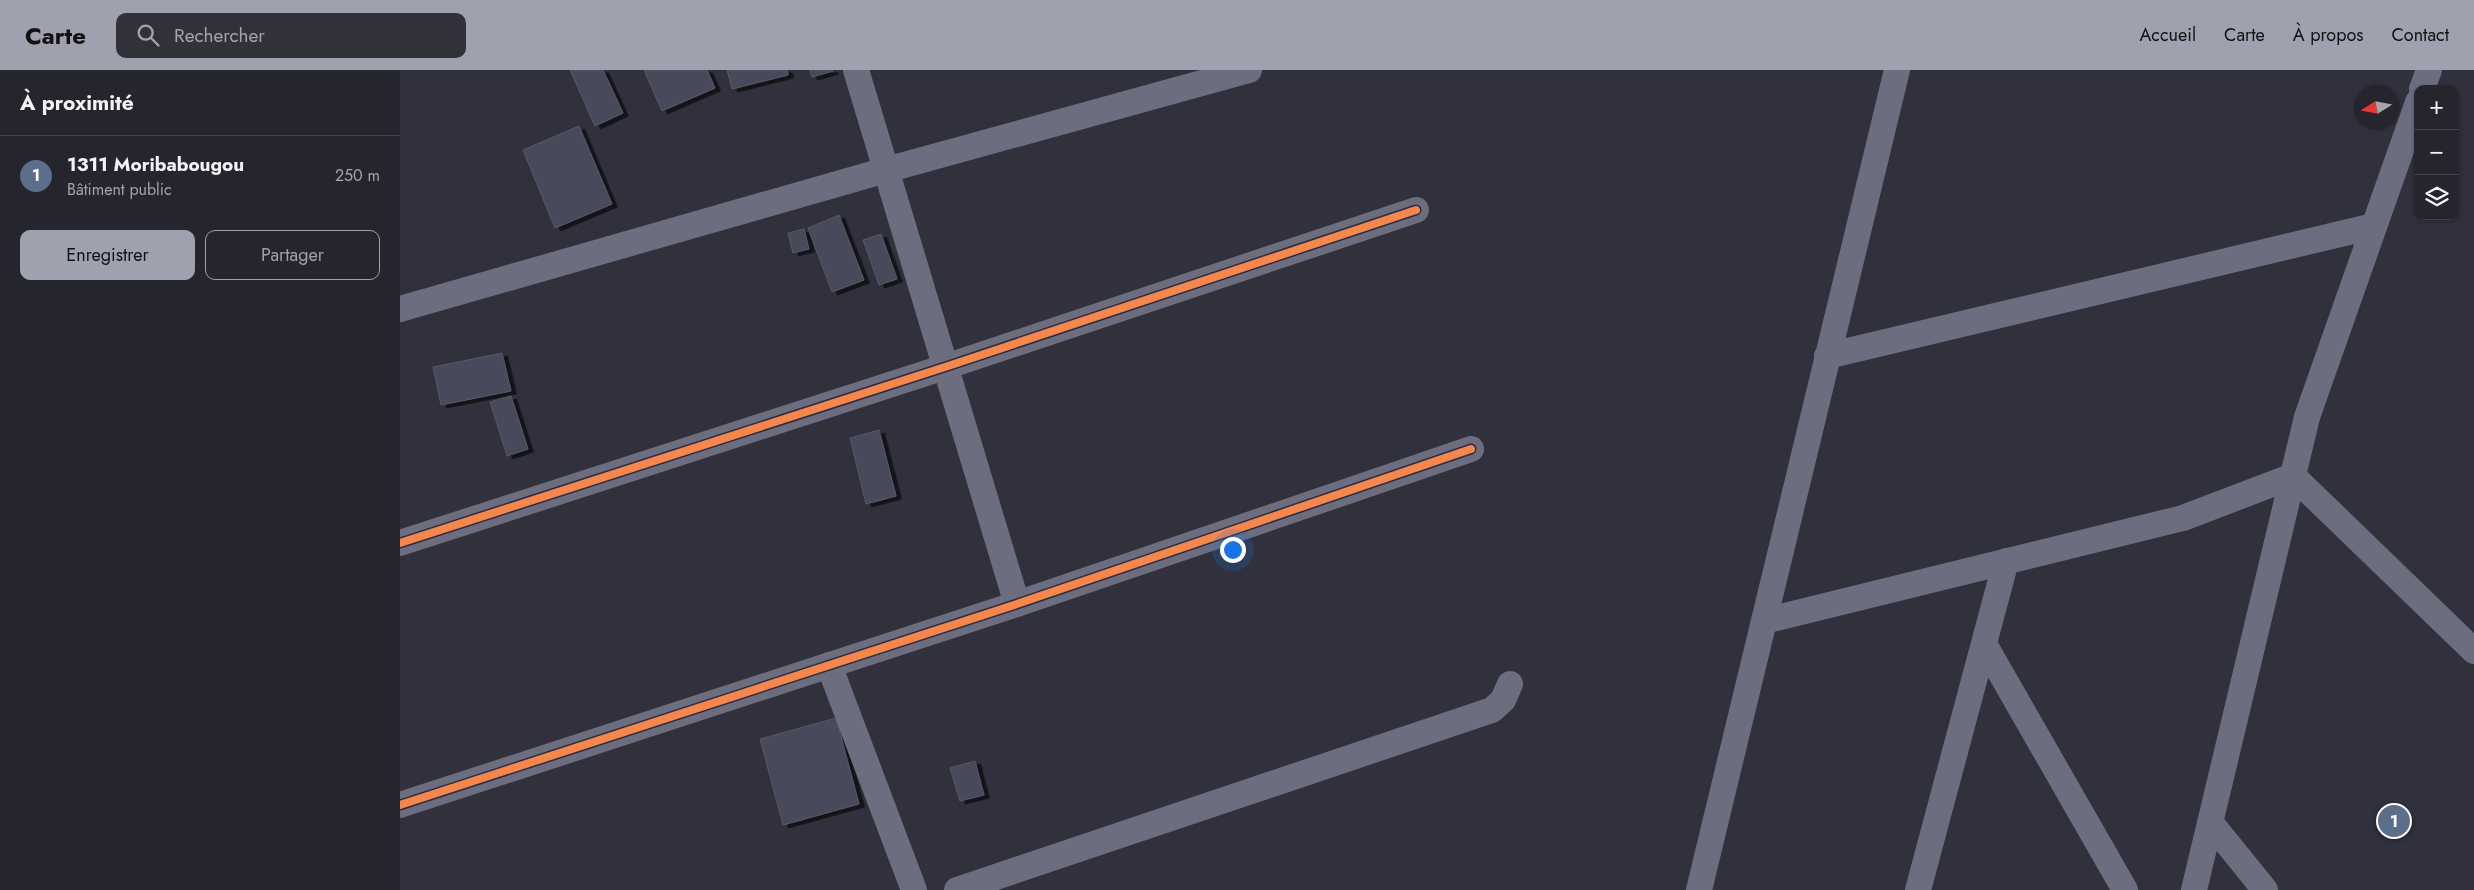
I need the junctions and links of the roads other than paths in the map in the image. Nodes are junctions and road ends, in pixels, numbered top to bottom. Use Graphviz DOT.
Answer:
graph roads {
  1 [pos="856,70"];
  2 [pos="1249,70"];
  3 [pos="1897,70"];
  4 [pos="2429,70"];
  5 [pos="2423,85"];
  6 [pos="2414,113"];
  7 [pos="886,170"];
  8 [pos="1416,210"];
  9 [pos="2374,226"];
  10 [pos="400,309"];
  11 [pos="1827,356"];
  12 [pos="945,366"];
  13 [pos="1471,449"];
  14 [pos="2293,476"];
  15 [pos="400,543"];
  16 [pos="2006,561"];
  17 [pos="1017,604"];
  18 [pos="1764,622"];
  19 [pos="1984,644"];
  20 [pos="2474,651"];
  21 [pos="829,665"];
  22 [pos="1510,684"];
  23 [pos="400,805"];
  24 [pos="2210,822"];
  25 [pos="914,890"];
  26 [pos="957,890"];
  27 [pos="1699,890"];
  28 [pos="1918,890"];
  29 [pos="2125,890"];
  30 [pos="2194,890"];
  31 [pos="2265,890"];
  1 -- 7 [label="street"];
  2 -- 7 [label="street"];
  3 -- 11 [label="street"];
  4 -- 5 [label="street"];
  6 -- 9 [label="street"];
  7 -- 10 [label="street"];
  7 -- 12 [label="street"];
  8 -- 12 [label="street"];
  9 -- 11 [label="street"];
  9 -- 14 [label="street"];
  11 -- 18 [label="street"];
  12 -- 15 [label="street"];
  12 -- 17 [label="street"];
  13 -- 17 [label="street"];
  14 -- 16 [label="street"];
  14 -- 20 [label="street"];
  14 -- 24 [label="street"];
  16 -- 18 [label="street"];
  16 -- 19 [label="street"];
  17 -- 21 [label="street"];
  18 -- 27 [label="street"];
  19 -- 28 [label="street"];
  19 -- 29 [label="street"];
  21 -- 23 [label="street"];
  21 -- 25 [label="street"];
  22 -- 26 [label="street"];
  24 -- 30 [label="street"];
  24 -- 31 [label="street"];
}
